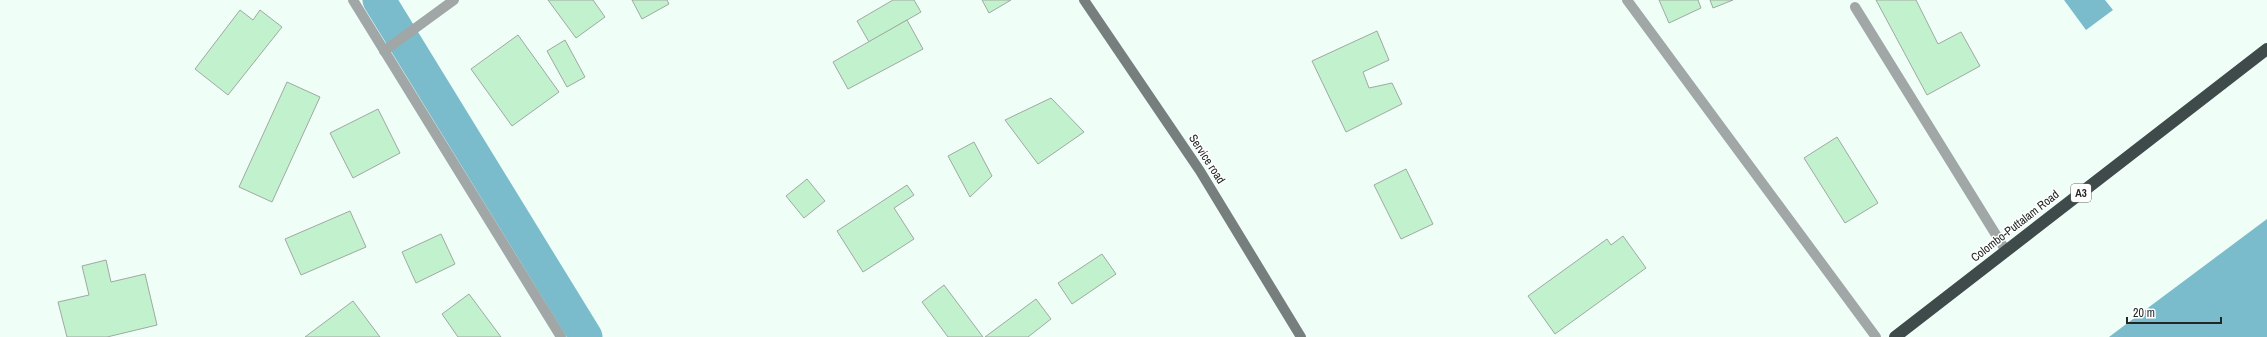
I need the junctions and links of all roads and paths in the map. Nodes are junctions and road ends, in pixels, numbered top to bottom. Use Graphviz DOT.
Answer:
graph roads {
  1 [pos="353,0"];
  2 [pos="1084,0"];
  3 [pos="1627,0"];
  4 [pos="450,3"];
  5 [pos="1855,6"];
  6 [pos="388,49"];
  7 [pos="2267,49"];
  8 [pos="2006,251"];
  9 [pos="560,337"];
  10 [pos="1301,337"];
  11 [pos="1876,337"];
  12 [pos="1895,337"];
  1 -- 6 [label="street"];
  2 -- 10 [label="street, Service road"];
  3 -- 11 [label="street"];
  4 -- 6 [label="street"];
  5 -- 8 [label="street"];
  6 -- 9 [label="street"];
  7 -- 8 [label="highway, Colombo-Puttalam Road / A3"];
  8 -- 12 [label="highway, Colombo-Puttalam Road / A3"];
}
